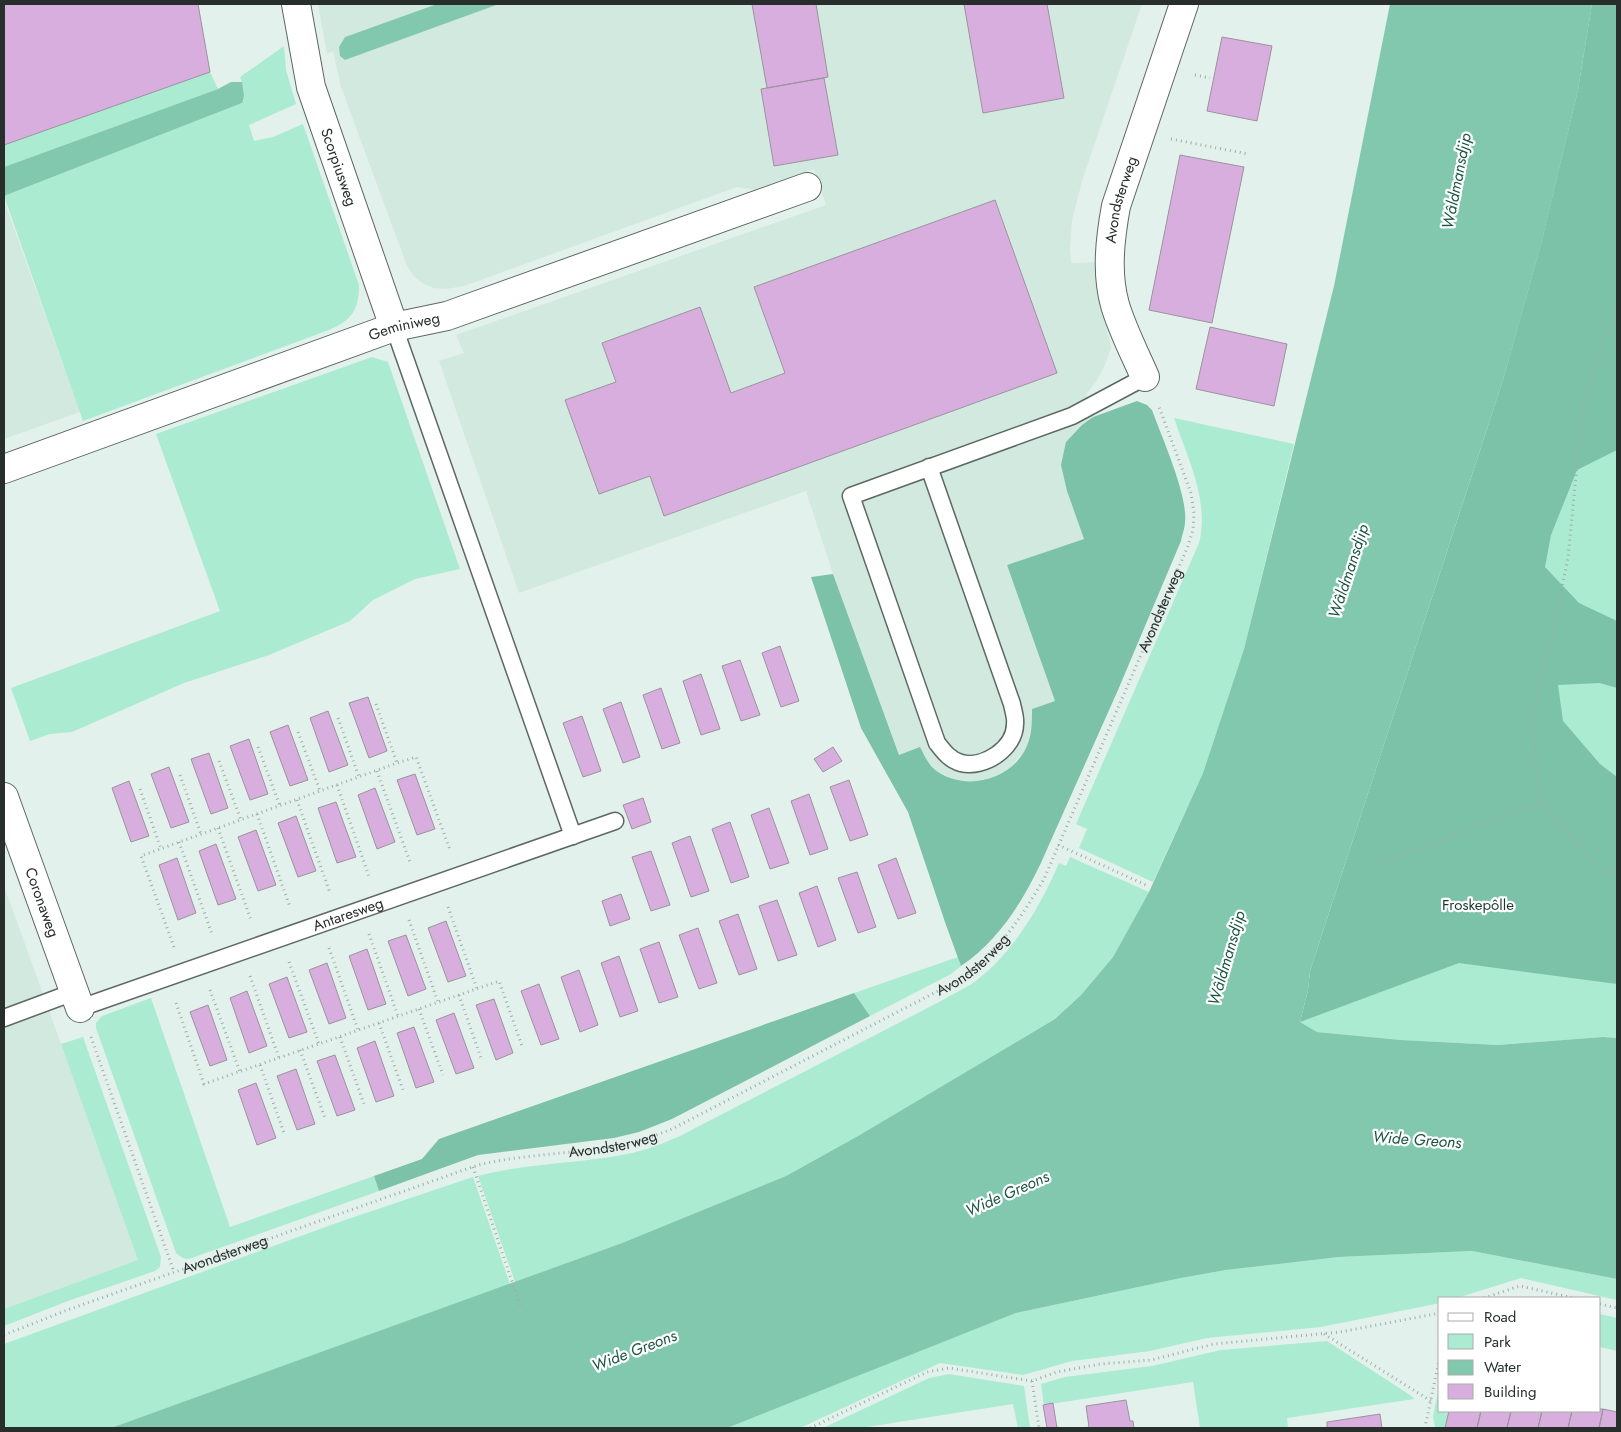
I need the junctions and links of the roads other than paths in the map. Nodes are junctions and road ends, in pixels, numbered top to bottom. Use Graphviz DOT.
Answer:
graph roads {
  1 [pos="296,4"];
  2 [pos="1184,4"];
  3 [pos="807,187"];
  4 [pos="394,327"];
  5 [pos="1145,377"];
  6 [pos="929,467"];
  7 [pos="4,469"];
  8 [pos="4,797"];
  9 [pos="616,821"];
  10 [pos="573,836"];
  11 [pos="77,1000"];
  12 [pos="4,1018"];
  1 -- 4 [label="street, Scorpiusweg"];
  2 -- 5 [label="street, Avondsterweg"];
  3 -- 4 [label="street, Geminiweg"];
  4 -- 7 [label="street, Geminiweg"];
  4 -- 10 [label="lane"];
  5 -- 6 [label="lane"];
  6 -- 6 [label="lane"];
  8 -- 11 [label="street, Coronaweg"];
  9 -- 10 [label="lane, Antaresweg"];
  10 -- 11 [label="lane, Antaresweg"];
  11 -- 12 [label="lane, Antaresweg"];
}
